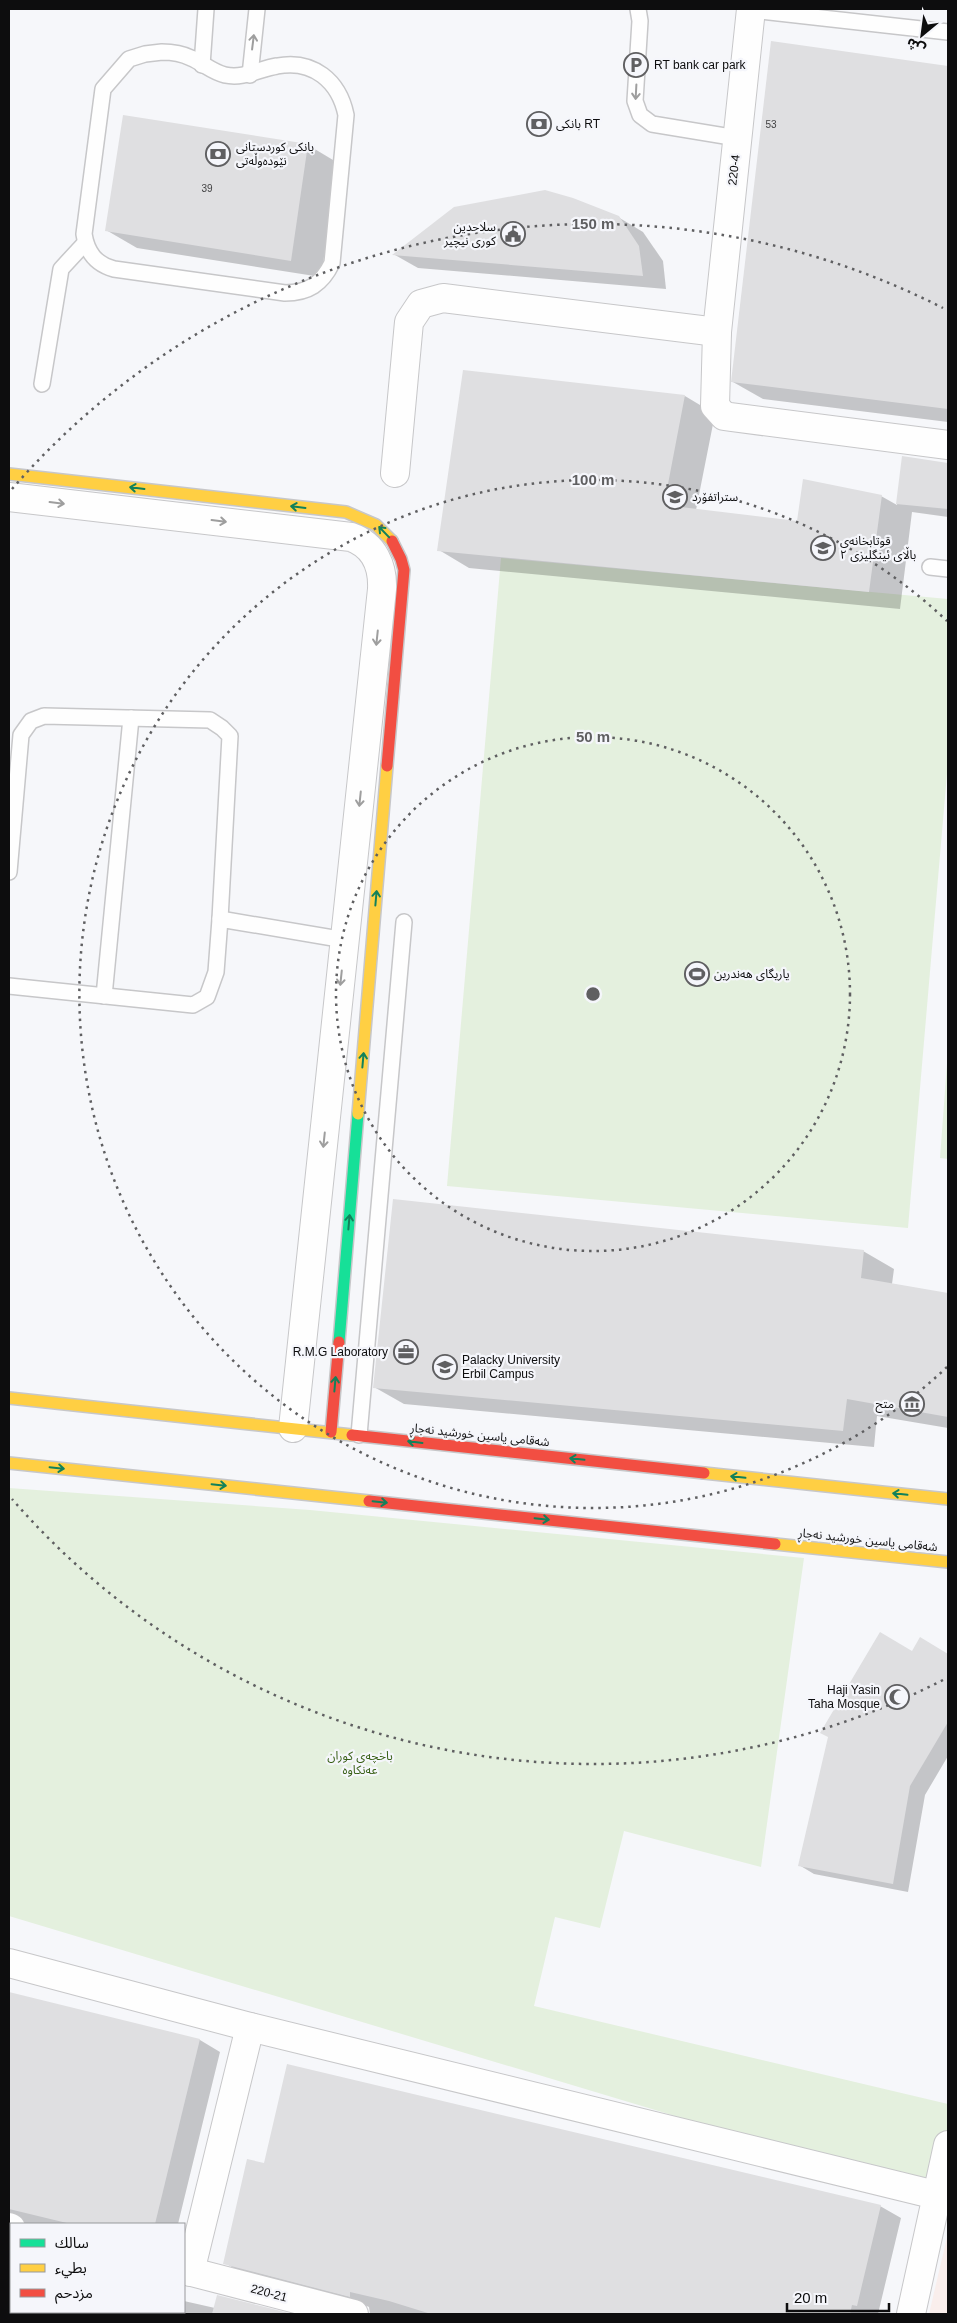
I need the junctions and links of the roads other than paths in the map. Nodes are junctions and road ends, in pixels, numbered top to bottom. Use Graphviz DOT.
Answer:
graph roads {
  1 [pos="206,9"];
  2 [pos="257,9"];
  3 [pos="638,9"];
  4 [pos="751,9"];
  5 [pos="948,32"];
  6 [pos="202,65"];
  7 [pos="250,75"];
  8 [pos="737,138"];
  9 [pos="86,243"];
  10 [pos="717,332"];
  11 [pos="42,384"];
  12 [pos="948,445"];
  13 [pos="395,473"];
  14 [pos="9,474"];
  15 [pos="9,497"];
  16 [pos="930,567"];
  17 [pos="948,569"];
  18 [pos="131,718"];
  19 [pos="9,872"];
  20 [pos="220,918"];
  21 [pos="404,922"];
  22 [pos="345,940"];
  23 [pos="9,986"];
  24 [pos="104,996"];
  25 [pos="9,1398"];
  26 [pos="293,1428"];
  27 [pos="331,1432"];
  28 [pos="359,1435"];
  29 [pos="9,1462"];
  30 [pos="948,1499"];
  31 [pos="948,1562"];
  32 [pos="9,1963"];
  33 [pos="250,2027"];
  34 [pos="948,2145"];
  35 [pos="943,2197"];
  36 [pos="187,2271"];
  37 [pos="309,2309"];
  38 [pos="354,2314"];
  39 [pos="911,2314"];
  1 -- 6 [label="lane"];
  7 -- 2 [label="lane, one-way"];
  3 -- 8 [label="lane, one-way"];
  4 -- 5 [label="lane"];
  4 -- 8 [label="street, 220-4"];
  6 -- 7 [label="lane"];
  6 -- 9 [label="lane"];
  7 -- 9 [label="lane"];
  8 -- 10 [label="street, 220-4"];
  9 -- 11 [label="lane"];
  10 -- 12 [label="street, 220-4"];
  10 -- 13 [label="street"];
  27 -- 14 [label="street, one-way"];
  15 -- 22 [label="street, one-way"];
  16 -- 17 [label="lane"];
  18 -- 19 [label="lane"];
  18 -- 20 [label="lane"];
  18 -- 24 [label="lane"];
  20 -- 22 [label="lane"];
  20 -- 24 [label="lane"];
  21 -- 28 [label="lane"];
  22 -- 26 [label="street, one-way"];
  23 -- 24 [label="lane"];
  25 -- 26 [label="street, شەقامی یاسین خورشید نەجاڕ"];
  26 -- 27 [label="street, شەقامی یاسین خورشید نەجاڕ"];
  27 -- 28 [label="street, شەقامی یاسین خورشید نەجاڕ"];
  30 -- 28 [label="street, شەقامی یاسین خورشید نەجاڕ, one-way"];
  29 -- 31 [label="street, شەقامی یاسین خورشید نەجاڕ, one-way"];
  32 -- 33 [label="street"];
  33 -- 35 [label="street"];
  33 -- 36 [label="street"];
  34 -- 35 [label="street"];
  35 -- 39 [label="street"];
  36 -- 37 [label="street, 220-21"];
  37 -- 38 [label="street, 220-21"];
}
